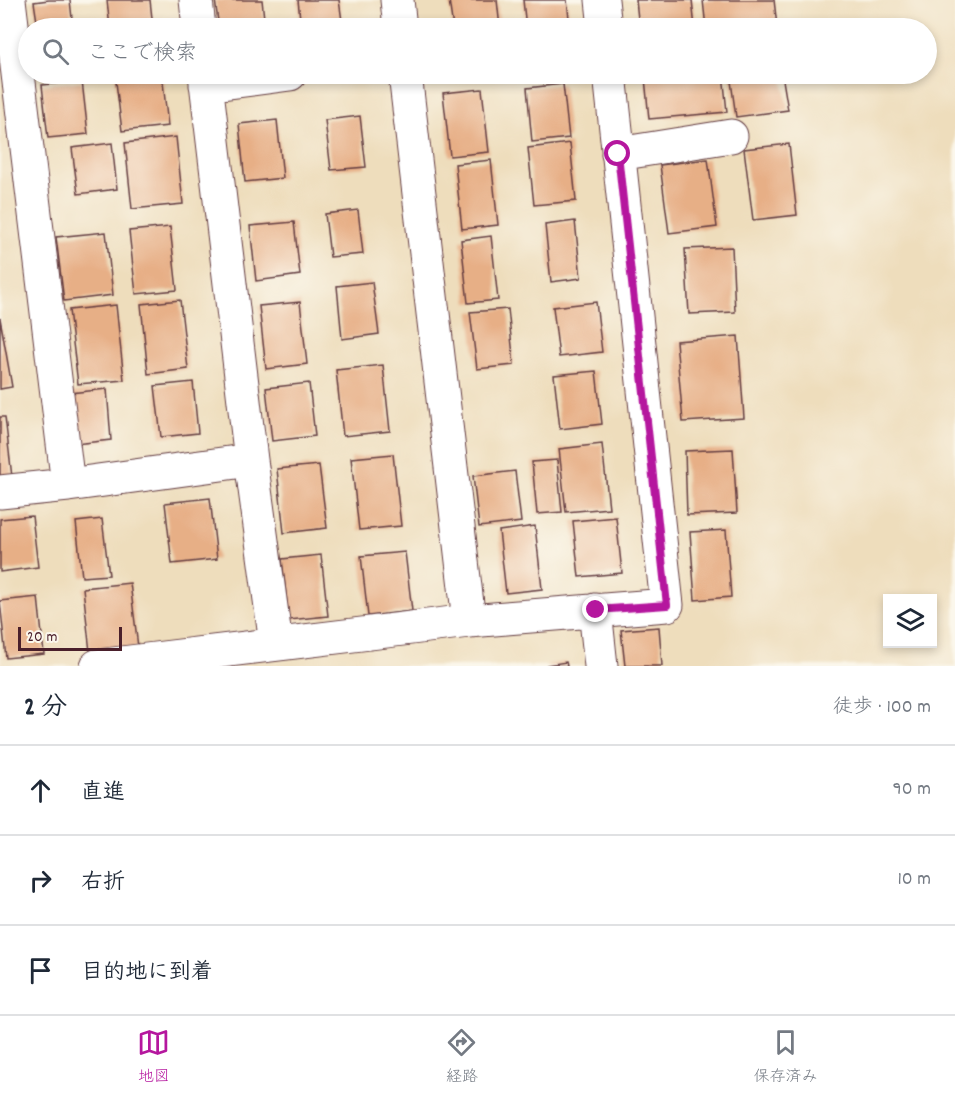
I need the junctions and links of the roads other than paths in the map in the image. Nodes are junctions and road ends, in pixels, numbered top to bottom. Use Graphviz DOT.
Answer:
graph roads {
  1 [pos="9,0"];
  2 [pos="196,0"];
  3 [pos="397,0"];
  4 [pos="602,0"];
  5 [pos="198,18"];
  6 [pos="399,18"];
  7 [pos="604,18"];
  8 [pos="18,74"];
  9 [pos="19,84"];
  10 [pos="207,84"];
  11 [pos="406,84"];
  12 [pos="611,84"];
  13 [pos="731,136"];
  14 [pos="618,154"];
  15 [pos="252,460"];
  16 [pos="68,485"];
  17 [pos="0,492"];
  18 [pos="596,610"];
  19 [pos="469,621"];
  20 [pos="276,644"];
  21 [pos="97,666"];
  22 [pos="601,666"];
  1 -- 8 [label="street"];
  2 -- 5 [label="street"];
  3 -- 6 [label="street"];
  4 -- 7 [label="street"];
  9 -- 16 [label="street"];
  10 -- 15 [label="street"];
  11 -- 19 [label="street"];
  12 -- 14 [label="street"];
  13 -- 14 [label="street"];
  14 -- 18 [label="street"];
  15 -- 16 [label="street"];
  15 -- 20 [label="street"];
  16 -- 17 [label="street"];
  18 -- 19 [label="street"];
  18 -- 22 [label="street"];
  19 -- 20 [label="street"];
  20 -- 21 [label="street"];
}
